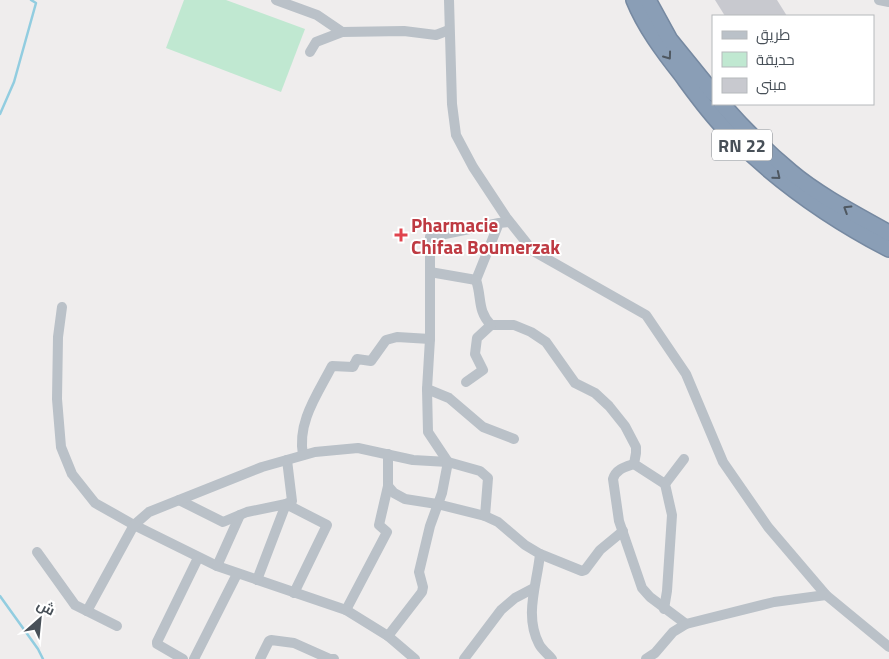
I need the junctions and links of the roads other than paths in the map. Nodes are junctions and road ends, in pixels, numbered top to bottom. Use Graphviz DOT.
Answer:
graph roads {
  1 [pos="276,0"];
  2 [pos="448,0"];
  3 [pos="634,0"];
  4 [pos="648,0"];
  5 [pos="879,0"];
  6 [pos="889,2"];
  7 [pos="448,30"];
  8 [pos="342,32"];
  9 [pos="310,52"];
  10 [pos="712,92"];
  11 [pos="723,105"];
  12 [pos="504,223"];
  13 [pos="889,233"];
  14 [pos="889,249"];
  15 [pos="430,272"];
  16 [pos="476,280"];
  17 [pos="62,307"];
  18 [pos="491,325"];
  19 [pos="430,339"];
  20 [pos="466,382"];
  21 [pos="427,389"];
  22 [pos="514,439"];
  23 [pos="388,454"];
  24 [pos="303,455"];
  25 [pos="684,459"];
  26 [pos="287,460"];
  27 [pos="448,462"];
  28 [pos="634,464"];
  29 [pos="666,484"];
  30 [pos="388,486"];
  31 [pos="178,500"];
  32 [pos="286,504"];
  33 [pos="437,504"];
  34 [pos="240,515"];
  35 [pos="484,516"];
  36 [pos="134,526"];
  37 [pos="623,531"];
  38 [pos="36,552"];
  39 [pos="540,554"];
  40 [pos="198,558"];
  41 [pos="217,566"];
  42 [pos="237,574"];
  43 [pos="257,580"];
  44 [pos="534,588"];
  45 [pos="294,593"];
  46 [pos="826,595"];
  47 [pos="664,609"];
  48 [pos="346,610"];
  49 [pos="87,611"];
  50 [pos="686,624"];
  51 [pos="117,626"];
  52 [pos="388,636"];
  53 [pos="889,647"];
  54 [pos="183,659"];
  55 [pos="194,659"];
  56 [pos="260,659"];
  57 [pos="334,659"];
  58 [pos="415,659"];
  59 [pos="464,659"];
  60 [pos="552,659"];
  61 [pos="646,659"];
  1 -- 8 [label="street"];
  2 -- 7 [label="street"];
  3 -- 14 [label="highway, RN 22, one-way"];
  4 -- 10 [label="highway"];
  5 -- 6 [label="street"];
  7 -- 8 [label="street"];
  7 -- 12 [label="street"];
  8 -- 9 [label="street"];
  13 -- 11 [label="highway, RN 22, one-way"];
  12 -- 15 [label="street"];
  12 -- 16 [label="street"];
  12 -- 46 [label="street"];
  15 -- 16 [label="street"];
  15 -- 19 [label="street"];
  16 -- 18 [label="street"];
  17 -- 36 [label="street"];
  18 -- 20 [label="street"];
  18 -- 28 [label="street"];
  19 -- 21 [label="street"];
  19 -- 24 [label="street"];
  21 -- 22 [label="street"];
  21 -- 27 [label="street"];
  23 -- 24 [label="street"];
  23 -- 27 [label="street"];
  23 -- 30 [label="street"];
  24 -- 26 [label="street"];
  25 -- 29 [label="street"];
  26 -- 31 [label="street"];
  26 -- 32 [label="street"];
  27 -- 33 [label="street"];
  27 -- 35 [label="street"];
  28 -- 29 [label="street"];
  28 -- 37 [label="street"];
  29 -- 47 [label="street"];
  30 -- 33 [label="street"];
  30 -- 48 [label="street"];
  31 -- 34 [label="street"];
  31 -- 36 [label="street"];
  32 -- 34 [label="street"];
  32 -- 43 [label="street"];
  32 -- 45 [label="street"];
  33 -- 35 [label="street"];
  33 -- 52 [label="street"];
  34 -- 41 [label="street"];
  35 -- 39 [label="street"];
  36 -- 40 [label="street"];
  36 -- 49 [label="street"];
  37 -- 39 [label="street"];
  37 -- 47 [label="street"];
  38 -- 49 [label="street"];
  39 -- 44 [label="street"];
  40 -- 41 [label="street"];
  40 -- 54 [label="street"];
  41 -- 42 [label="street"];
  42 -- 43 [label="street"];
  42 -- 55 [label="street"];
  43 -- 45 [label="street"];
  44 -- 59 [label="street"];
  44 -- 60 [label="street"];
  45 -- 48 [label="street"];
  46 -- 50 [label="street"];
  46 -- 53 [label="street"];
  47 -- 50 [label="street"];
  48 -- 52 [label="street"];
  49 -- 51 [label="street"];
  50 -- 61 [label="street"];
  52 -- 58 [label="street"];
  56 -- 57 [label="street"];
}
